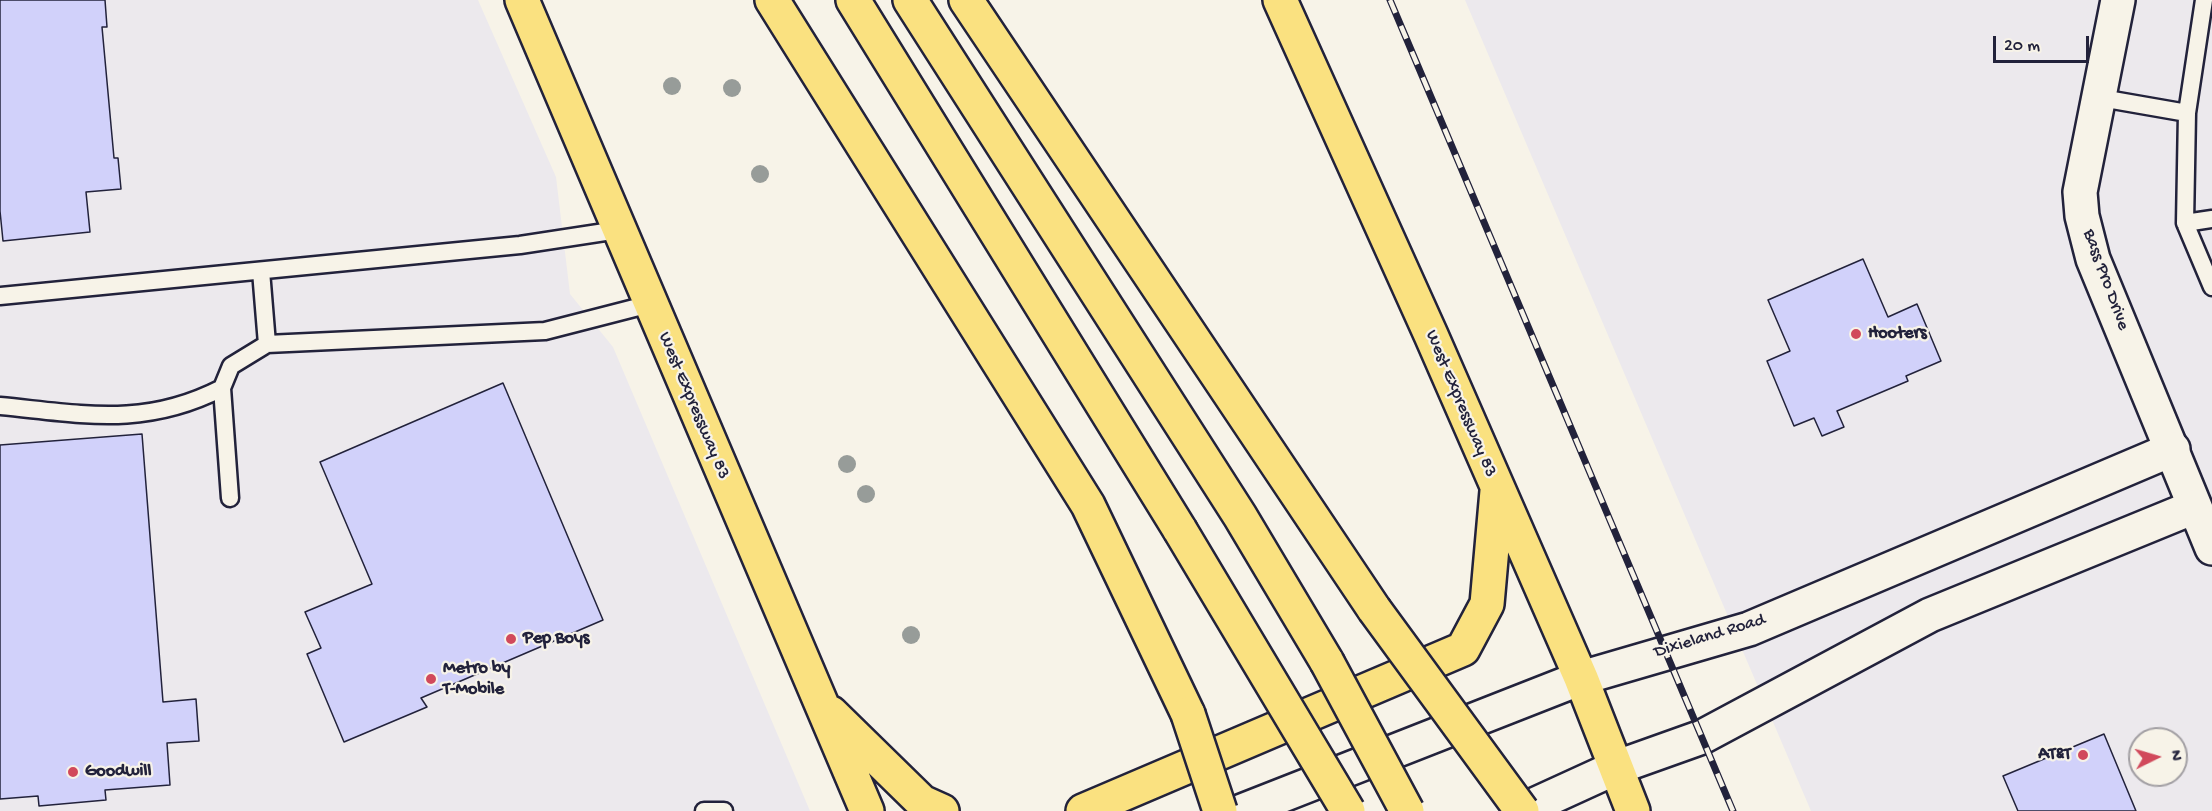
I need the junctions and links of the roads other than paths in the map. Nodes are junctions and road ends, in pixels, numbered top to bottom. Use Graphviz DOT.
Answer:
graph roads {
  1 [pos="522,0"];
  2 [pos="772,0"];
  3 [pos="853,0"];
  4 [pos="910,0"];
  5 [pos="966,0"];
  6 [pos="1280,0"];
  7 [pos="2118,0"];
  8 [pos="2204,0"];
  9 [pos="2206,18"];
  10 [pos="2101,98"];
  11 [pos="2187,113"];
  12 [pos="2212,219"];
  13 [pos="2185,223"];
  14 [pos="618,230"];
  15 [pos="261,271"];
  16 [pos="2212,286"];
  17 [pos="0,296"];
  18 [pos="650,304"];
  19 [pos="267,344"];
  20 [pos="222,388"];
  21 [pos="0,406"];
  22 [pos="2173,449"];
  23 [pos="1497,490"];
  24 [pos="230,498"];
  25 [pos="2194,507"];
  26 [pos="2212,548"];
  27 [pos="1581,678"];
  28 [pos="819,702"];
  29 [pos="1616,768"];
  30 [pos="704,811"];
  31 [pos="724,811"];
  32 [pos="867,811"];
  33 [pos="942,811"];
  34 [pos="1083,811"];
  35 [pos="1220,811"];
  36 [pos="1242,811"];
  37 [pos="1348,811"];
  38 [pos="1407,811"];
  39 [pos="1522,811"];
  40 [pos="1633,811"];
  1 -- 14 [label="main road, West Expressway 83"];
  2 -- 35 [label="main road, bridge"];
  3 -- 37 [label="main road, bridge"];
  4 -- 38 [label="main road, bridge"];
  5 -- 39 [label="main road, bridge"];
  6 -- 23 [label="main road, West Expressway 83"];
  7 -- 10 [label="main road, Bass Pro Drive"];
  8 -- 9 [label="lane"];
  9 -- 11 [label="lane"];
  10 -- 11 [label="lane"];
  10 -- 22 [label="main road, Bass Pro Drive"];
  11 -- 13 [label="lane"];
  12 -- 13 [label="lane"];
  13 -- 16 [label="lane"];
  14 -- 15 [label="lane"];
  14 -- 18 [label="main road, West Expressway 83"];
  15 -- 17 [label="lane"];
  15 -- 19 [label="lane"];
  18 -- 19 [label="lane"];
  18 -- 28 [label="main road, West Expressway 83"];
  19 -- 20 [label="lane"];
  20 -- 21 [label="lane"];
  20 -- 24 [label="lane"];
  22 -- 25 [label="main road, Bass Pro Drive"];
  22 -- 27 [label="main road, Dixieland Road"];
  23 -- 27 [label="main road, West Expressway 83"];
  23 -- 34 [label="main road"];
  25 -- 26 [label="main road, Bass Pro Drive"];
  25 -- 29 [label="main road"];
  27 -- 29 [label="main road, West Expressway 83"];
  27 -- 36 [label="main road, Dixieland Road"];
  28 -- 32 [label="main road, West Expressway 83"];
  28 -- 33 [label="main road"];
  29 -- 39 [label="main road"];
  29 -- 40 [label="main road, West Expressway 83"];
  30 -- 31 [label="lane"];
}
